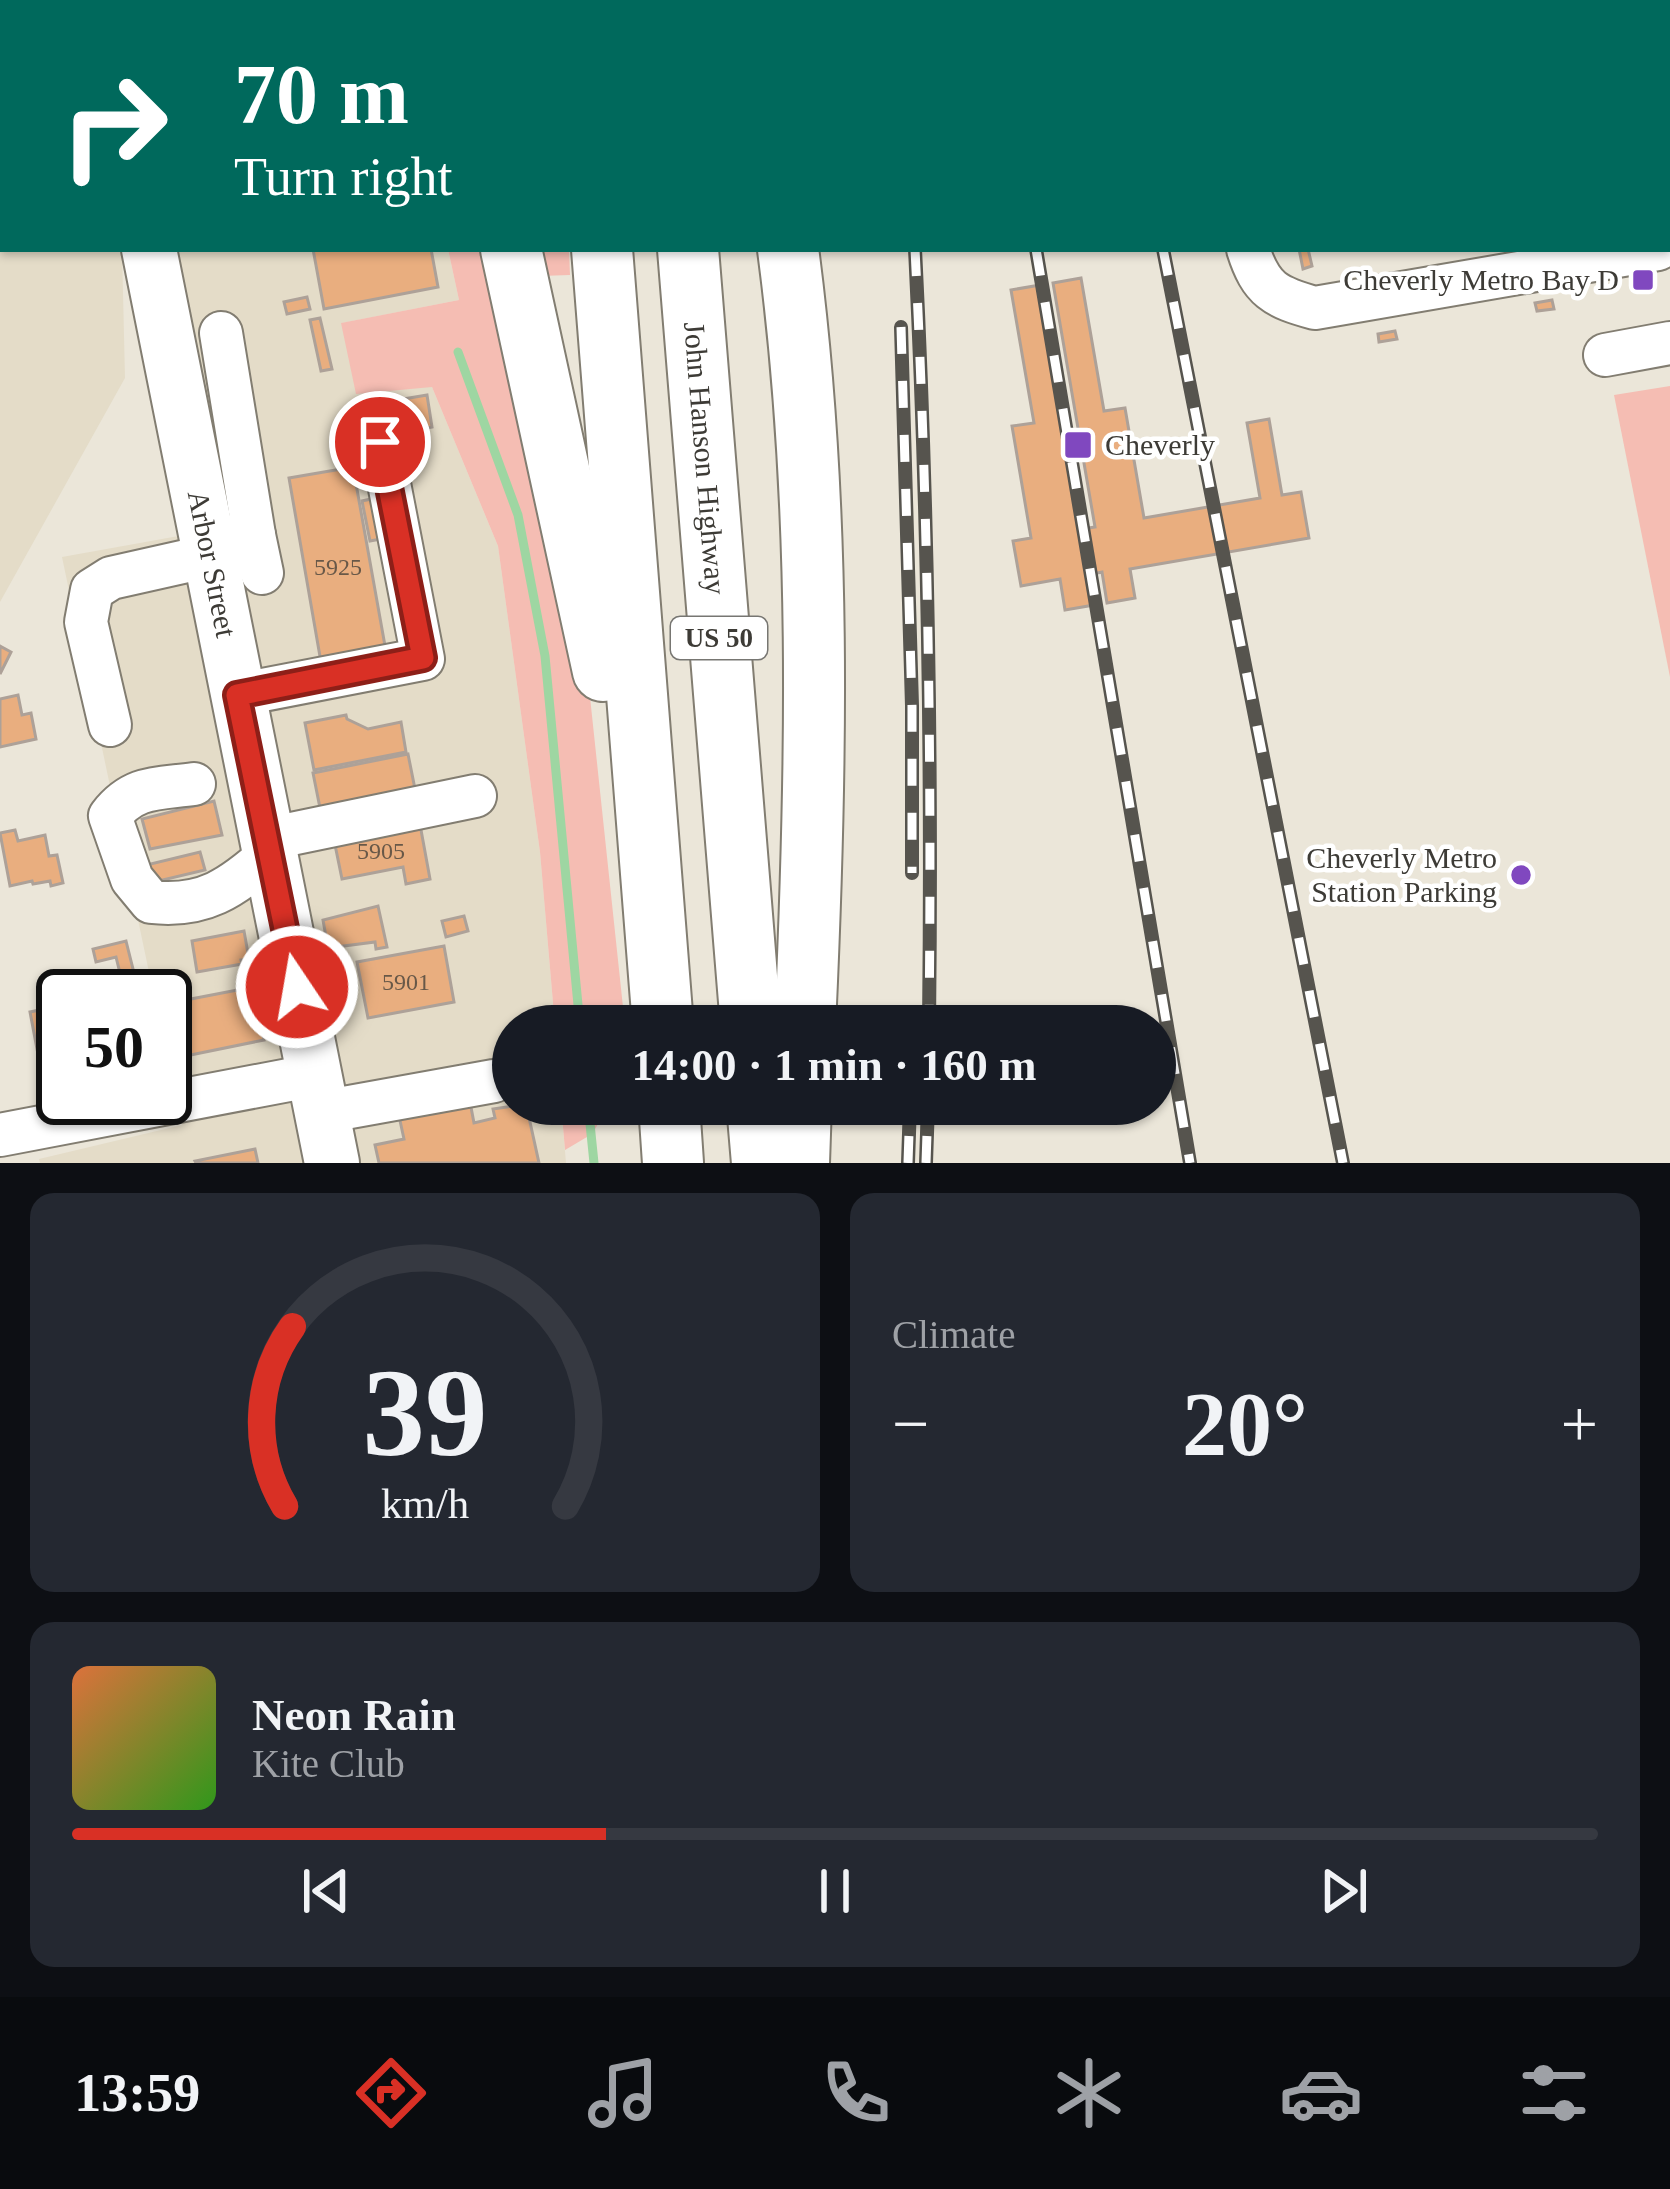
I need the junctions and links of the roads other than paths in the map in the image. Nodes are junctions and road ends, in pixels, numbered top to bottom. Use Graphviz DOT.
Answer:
graph roads {
  1 [pos="150,252"];
  2 [pos="512,252"];
  3 [pos="602,252"];
  4 [pos="688,252"];
  5 [pos="788,252"];
  6 [pos="1249,252"];
  7 [pos="1641,252"];
  8 [pos="221,333"];
  9 [pos="1670,343"];
  10 [pos="1605,355"];
  11 [pos="380,442"];
  12 [pos="233,551"];
  13 [pos="237,695"];
  14 [pos="110,725"];
  15 [pos="194,784"];
  16 [pos="475,796"];
  17 [pos="268,847"];
  18 [pos="662,1005"];
  19 [pos="662,1005"];
  20 [pos="749,1005"];
  21 [pos="806,1005"];
  22 [pos="492,1081"];
  23 [pos="323,1117"];
  24 [pos="671,1125"];
  25 [pos="759,1125"];
  26 [pos="800,1125"];
  27 [pos="5,1132"];
  28 [pos="674,1163"];
  29 [pos="762,1163"];
  30 [pos="799,1163"];
  1 -- 12 [label="main road, Arbor Street"];
  2 -- 18 [label="highway"];
  3 -- 19 [label="highway, US 50"];
  4 -- 20 [label="highway, John Hanson Highway / US 50"];
  5 -- 21 [label="highway"];
  6 -- 7 [label="street"];
  8 -- 12 [label="street"];
  9 -- 10 [label="street"];
  11 -- 13 [label="street"];
  12 -- 13 [label="main road, Arbor Street"];
  12 -- 14 [label="street"];
  13 -- 17 [label="main road, Arbor Street"];
  15 -- 17 [label="street"];
  16 -- 17 [label="street"];
  17 -- 23 [label="main road, Arbor Street"];
  22 -- 23 [label="street"];
  23 -- 27 [label="street"];
  24 -- 28 [label="highway"];
  25 -- 29 [label="highway"];
  26 -- 30 [label="highway"];
}
